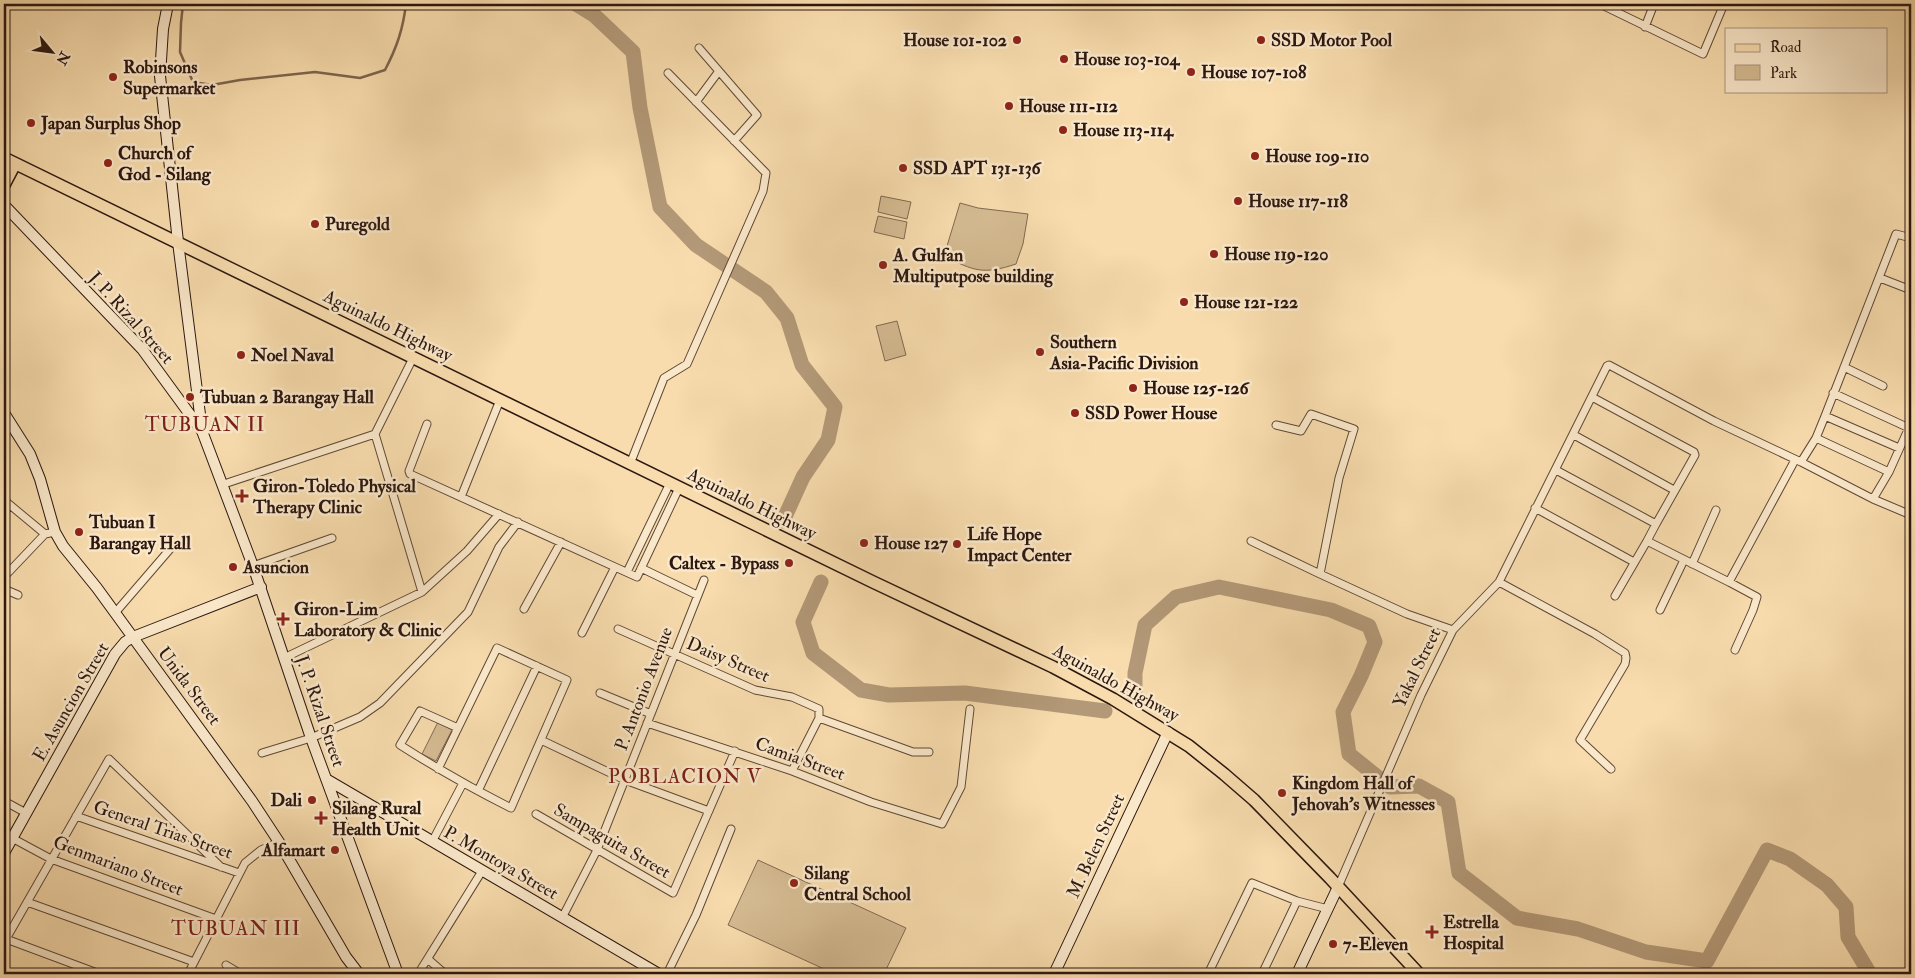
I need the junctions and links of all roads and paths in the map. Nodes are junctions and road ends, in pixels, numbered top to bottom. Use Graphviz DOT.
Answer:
graph roads {
  1 [pos="168,4"];
  2 [pos="1600,4"];
  3 [pos="1654,4"];
  4 [pos="1724,4"];
  5 [pos="1646,27"];
  6 [pos="699,48"];
  7 [pos="719,71"];
  8 [pos="668,73"];
  9 [pos="696,102"];
  10 [pos="734,141"];
  11 [pos="4,158"];
  12 [pos="15,164"];
  13 [pos="4,185"];
  14 [pos="4,205"];
  15 [pos="1911,238"];
  16 [pos="178,242"];
  17 [pos="1880,278"];
  18 [pos="1911,290"];
  19 [pos="413,358"];
  20 [pos="1844,368"];
  21 [pos="1883,386"];
  22 [pos="1833,393"];
  23 [pos="1592,397"];
  24 [pos="500,400"];
  25 [pos="4,413"];
  26 [pos="1825,416"];
  27 [pos="427,424"];
  28 [pos="1276,425"];
  29 [pos="1910,426"];
  30 [pos="202,431"];
  31 [pos="375,434"];
  32 [pos="1574,435"];
  33 [pos="1816,438"];
  34 [pos="1899,448"];
  35 [pos="1798,461"];
  36 [pos="630,464"];
  37 [pos="1556,470"];
  38 [pos="1889,472"];
  39 [pos="224,484"];
  40 [pos="675,486"];
  41 [pos="1674,490"];
  42 [pos="461,497"];
  43 [pos="1873,499"];
  44 [pos="7,502"];
  45 [pos="1535,508"];
  46 [pos="1716,510"];
  47 [pos="4,513"];
  48 [pos="500,514"];
  49 [pos="1911,515"];
  50 [pos="518,522"];
  51 [pos="1656,524"];
  52 [pos="50,533"];
  53 [pos="332,538"];
  54 [pos="1252,541"];
  55 [pos="1647,541"];
  56 [pos="561,542"];
  57 [pos="171,548"];
  58 [pos="1684,560"];
  59 [pos="1634,562"];
  60 [pos="1692,564"];
  61 [pos="253,566"];
  62 [pos="614,567"];
  63 [pos="642,568"];
  64 [pos="627,572"];
  65 [pos="1320,574"];
  66 [pos="4,577"];
  67 [pos="704,580"];
  68 [pos="1499,582"];
  69 [pos="1729,582"];
  70 [pos="260,587"];
  71 [pos="4,589"];
  72 [pos="422,592"];
  73 [pos="18,595"];
  74 [pos="697,595"];
  75 [pos="1616,596"];
  76 [pos="524,609"];
  77 [pos="1660,610"];
  78 [pos="115,613"];
  79 [pos="618,629"];
  80 [pos="1453,630"];
  81 [pos="582,632"];
  82 [pos="133,637"];
  83 [pos="1735,650"];
  84 [pos="674,653"];
  85 [pos="284,658"];
  86 [pos="537,666"];
  87 [pos="600,693"];
  88 [pos="970,709"];
  89 [pos="651,714"];
  90 [pos="819,718"];
  91 [pos="647,723"];
  92 [pos="458,728"];
  93 [pos="1168,732"];
  94 [pos="311,738"];
  95 [pos="541,740"];
  96 [pos="735,751"];
  97 [pos="929,752"];
  98 [pos="262,753"];
  99 [pos="438,769"];
  100 [pos="1611,769"];
  101 [pos="792,771"];
  102 [pos="326,779"];
  103 [pos="625,780"];
  104 [pos="463,783"];
  105 [pos="478,791"];
  106 [pos="4,801"];
  107 [pos="709,811"];
  108 [pos="26,813"];
  109 [pos="536,814"];
  110 [pos="76,816"];
  111 [pos="731,830"];
  112 [pos="12,838"];
  113 [pos="279,842"];
  114 [pos="432,842"];
  115 [pos="597,850"];
  116 [pos="4,853"];
  117 [pos="51,859"];
  118 [pos="221,866"];
  119 [pos="482,871"];
  120 [pos="239,873"];
  121 [pos="1338,887"];
  122 [pos="1297,901"];
  123 [pos="27,902"];
  124 [pos="1328,908"];
  125 [pos="216,918"];
  126 [pos="562,918"];
  127 [pos="428,960"];
  128 [pos="194,962"];
  129 [pos="226,966"];
  130 [pos="100,974"];
  131 [pos="188,974"];
  132 [pos="241,974"];
  133 [pos="359,974"];
  134 [pos="398,974"];
  135 [pos="418,974"];
  136 [pos="445,974"];
  137 [pos="659,974"];
  138 [pos="668,974"];
  139 [pos="1054,974"];
  140 [pos="1208,974"];
  141 [pos="1262,974"];
  142 [pos="1297,974"];
  143 [pos="1419,974"];
  1 -- 16 [label="main road"];
  2 -- 5 [label="street"];
  3 -- 5 [label="street"];
  4 -- 5 [label="street"];
  6 -- 7 [label="street"];
  7 -- 9 [label="street"];
  7 -- 10 [label="street"];
  8 -- 9 [label="street"];
  9 -- 10 [label="street"];
  10 -- 36 [label="street"];
  11 -- 12 [label="main road, Aguinaldo Highway"];
  12 -- 13 [label="main road"];
  12 -- 16 [label="main road, Aguinaldo Highway"];
  14 -- 30 [label="main road, J. P. Rizal Street"];
  15 -- 17 [label="street"];
  16 -- 19 [label="main road, Aguinaldo Highway"];
  16 -- 30 [label="main road"];
  17 -- 18 [label="street"];
  17 -- 20 [label="street"];
  19 -- 24 [label="main road, Aguinaldo Highway"];
  19 -- 31 [label="street"];
  20 -- 21 [label="street"];
  20 -- 22 [label="street"];
  22 -- 26 [label="street"];
  22 -- 29 [label="street"];
  23 -- 32 [label="street, Yakal Street"];
  23 -- 35 [label="street, Yakal Street"];
  23 -- 41 [label="street"];
  24 -- 36 [label="main road, Aguinaldo Highway"];
  24 -- 42 [label="street"];
  25 -- 52 [label="main road, Unida Street"];
  26 -- 33 [label="street"];
  26 -- 34 [label="street"];
  27 -- 42 [label="street"];
  28 -- 65 [label="street"];
  29 -- 34 [label="street"];
  30 -- 39 [label="main road, J. P. Rizal Street"];
  31 -- 39 [label="street"];
  31 -- 72 [label="street"];
  32 -- 37 [label="street, Yakal Street"];
  32 -- 41 [label="street"];
  33 -- 35 [label="street"];
  33 -- 38 [label="street"];
  34 -- 38 [label="street"];
  35 -- 43 [label="street"];
  35 -- 69 [label="street"];
  36 -- 40 [label="main road, Aguinaldo Highway"];
  37 -- 45 [label="street, Yakal Street"];
  37 -- 51 [label="street"];
  38 -- 43 [label="street"];
  39 -- 61 [label="main road, J. P. Rizal Street"];
  40 -- 63 [label="street"];
  40 -- 64 [label="street"];
  40 -- 93 [label="main road, Aguinaldo Highway"];
  41 -- 51 [label="street"];
  42 -- 48 [label="street"];
  43 -- 49 [label="street"];
  44 -- 47 [label="street"];
  44 -- 52 [label="street"];
  45 -- 59 [label="street"];
  45 -- 68 [label="street, Yakal Street"];
  46 -- 60 [label="street"];
  48 -- 50 [label="street"];
  48 -- 72 [label="street"];
  50 -- 56 [label="street"];
  50 -- 94 [label="street"];
  51 -- 55 [label="street"];
  52 -- 66 [label="street"];
  52 -- 78 [label="main road, Unida Street"];
  53 -- 61 [label="street"];
  54 -- 65 [label="street"];
  55 -- 58 [label="street"];
  55 -- 59 [label="street"];
  56 -- 62 [label="street"];
  56 -- 76 [label="street"];
  57 -- 78 [label="street"];
  58 -- 60 [label="street"];
  58 -- 77 [label="street"];
  59 -- 75 [label="street"];
  60 -- 69 [label="street"];
  61 -- 70 [label="main road, J. P. Rizal Street"];
  62 -- 64 [label="street"];
  62 -- 81 [label="street"];
  63 -- 64 [label="street"];
  63 -- 74 [label="street"];
  65 -- 80 [label="street"];
  67 -- 74 [label="street, P. Antonio Avenue"];
  68 -- 80 [label="street, Yakal Street"];
  68 -- 100 [label="street"];
  69 -- 83 [label="street"];
  70 -- 82 [label="main road, E. Asuncion Street"];
  70 -- 85 [label="main road, J. P. Rizal Street"];
  71 -- 73 [label="street"];
  72 -- 85 [label="street"];
  74 -- 84 [label="street, P. Antonio Avenue"];
  78 -- 82 [label="main road, Unida Street"];
  79 -- 84 [label="street, Daisy Street"];
  80 -- 121 [label="street, Yakal Street"];
  82 -- 108 [label="main road, E. Asuncion Street"];
  82 -- 113 [label="main road, Unida Street"];
  84 -- 89 [label="street, P. Antonio Avenue"];
  84 -- 90 [label="street, Daisy Street"];
  85 -- 94 [label="main road, J. P. Rizal Street"];
  86 -- 92 [label="street"];
  86 -- 95 [label="street"];
  86 -- 105 [label="street"];
  87 -- 89 [label="street"];
  88 -- 101 [label="street, Camia Street"];
  89 -- 91 [label="street, P. Antonio Avenue"];
  90 -- 97 [label="street, Daisy Street"];
  90 -- 101 [label="street"];
  91 -- 96 [label="street, Camia Street"];
  91 -- 103 [label="street, P. Antonio Avenue"];
  92 -- 99 [label="street"];
  92 -- 99 [label="street"];
  93 -- 121 [label="main road, Aguinaldo Highway"];
  93 -- 139 [label="main road, M. Belen Street"];
  94 -- 98 [label="street"];
  94 -- 102 [label="main road, J. P. Rizal Street"];
  95 -- 103 [label="street"];
  95 -- 105 [label="street"];
  96 -- 101 [label="street, Camia Street"];
  96 -- 107 [label="street"];
  99 -- 104 [label="street"];
  102 -- 114 [label="main road, P. Montoya Street"];
  102 -- 134 [label="main road, J. P. Rizal Street"];
  103 -- 107 [label="street"];
  103 -- 115 [label="street, P. Antonio Avenue"];
  104 -- 105 [label="street"];
  104 -- 114 [label="street"];
  106 -- 108 [label="street"];
  107 -- 115 [label="street, Sampaguita Street"];
  108 -- 112 [label="main road, E. Asuncion Street"];
  109 -- 115 [label="street, Sampaguita Street"];
  110 -- 117 [label="street"];
  110 -- 118 [label="street, General Trias Street"];
  110 -- 118 [label="street"];
  111 -- 138 [label="street"];
  112 -- 116 [label="main road, E. Asuncion Street"];
  112 -- 117 [label="street, Genmariano Street"];
  113 -- 120 [label="street"];
  113 -- 133 [label="main road, Unida Street"];
  114 -- 119 [label="main road, P. Montoya Street"];
  115 -- 126 [label="street, P. Antonio Avenue"];
  117 -- 123 [label="street"];
  117 -- 125 [label="street, Genmariano Street"];
  118 -- 120 [label="street, General Trias Street"];
  119 -- 126 [label="main road, P. Montoya Street"];
  119 -- 127 [label="street"];
  120 -- 125 [label="street"];
  121 -- 124 [label="main road, Yakal Street"];
  121 -- 143 [label="main road, Aguinaldo Highway"];
  122 -- 124 [label="street"];
  122 -- 140 [label="street"];
  122 -- 141 [label="street"];
  123 -- 128 [label="street"];
  123 -- 130 [label="street"];
  124 -- 142 [label="main road, Yakal Street"];
  125 -- 128 [label="street"];
  126 -- 137 [label="main road, P. Montoya Street"];
  127 -- 135 [label="street"];
  127 -- 136 [label="street"];
  128 -- 131 [label="street"];
  129 -- 132 [label="street"];
}
